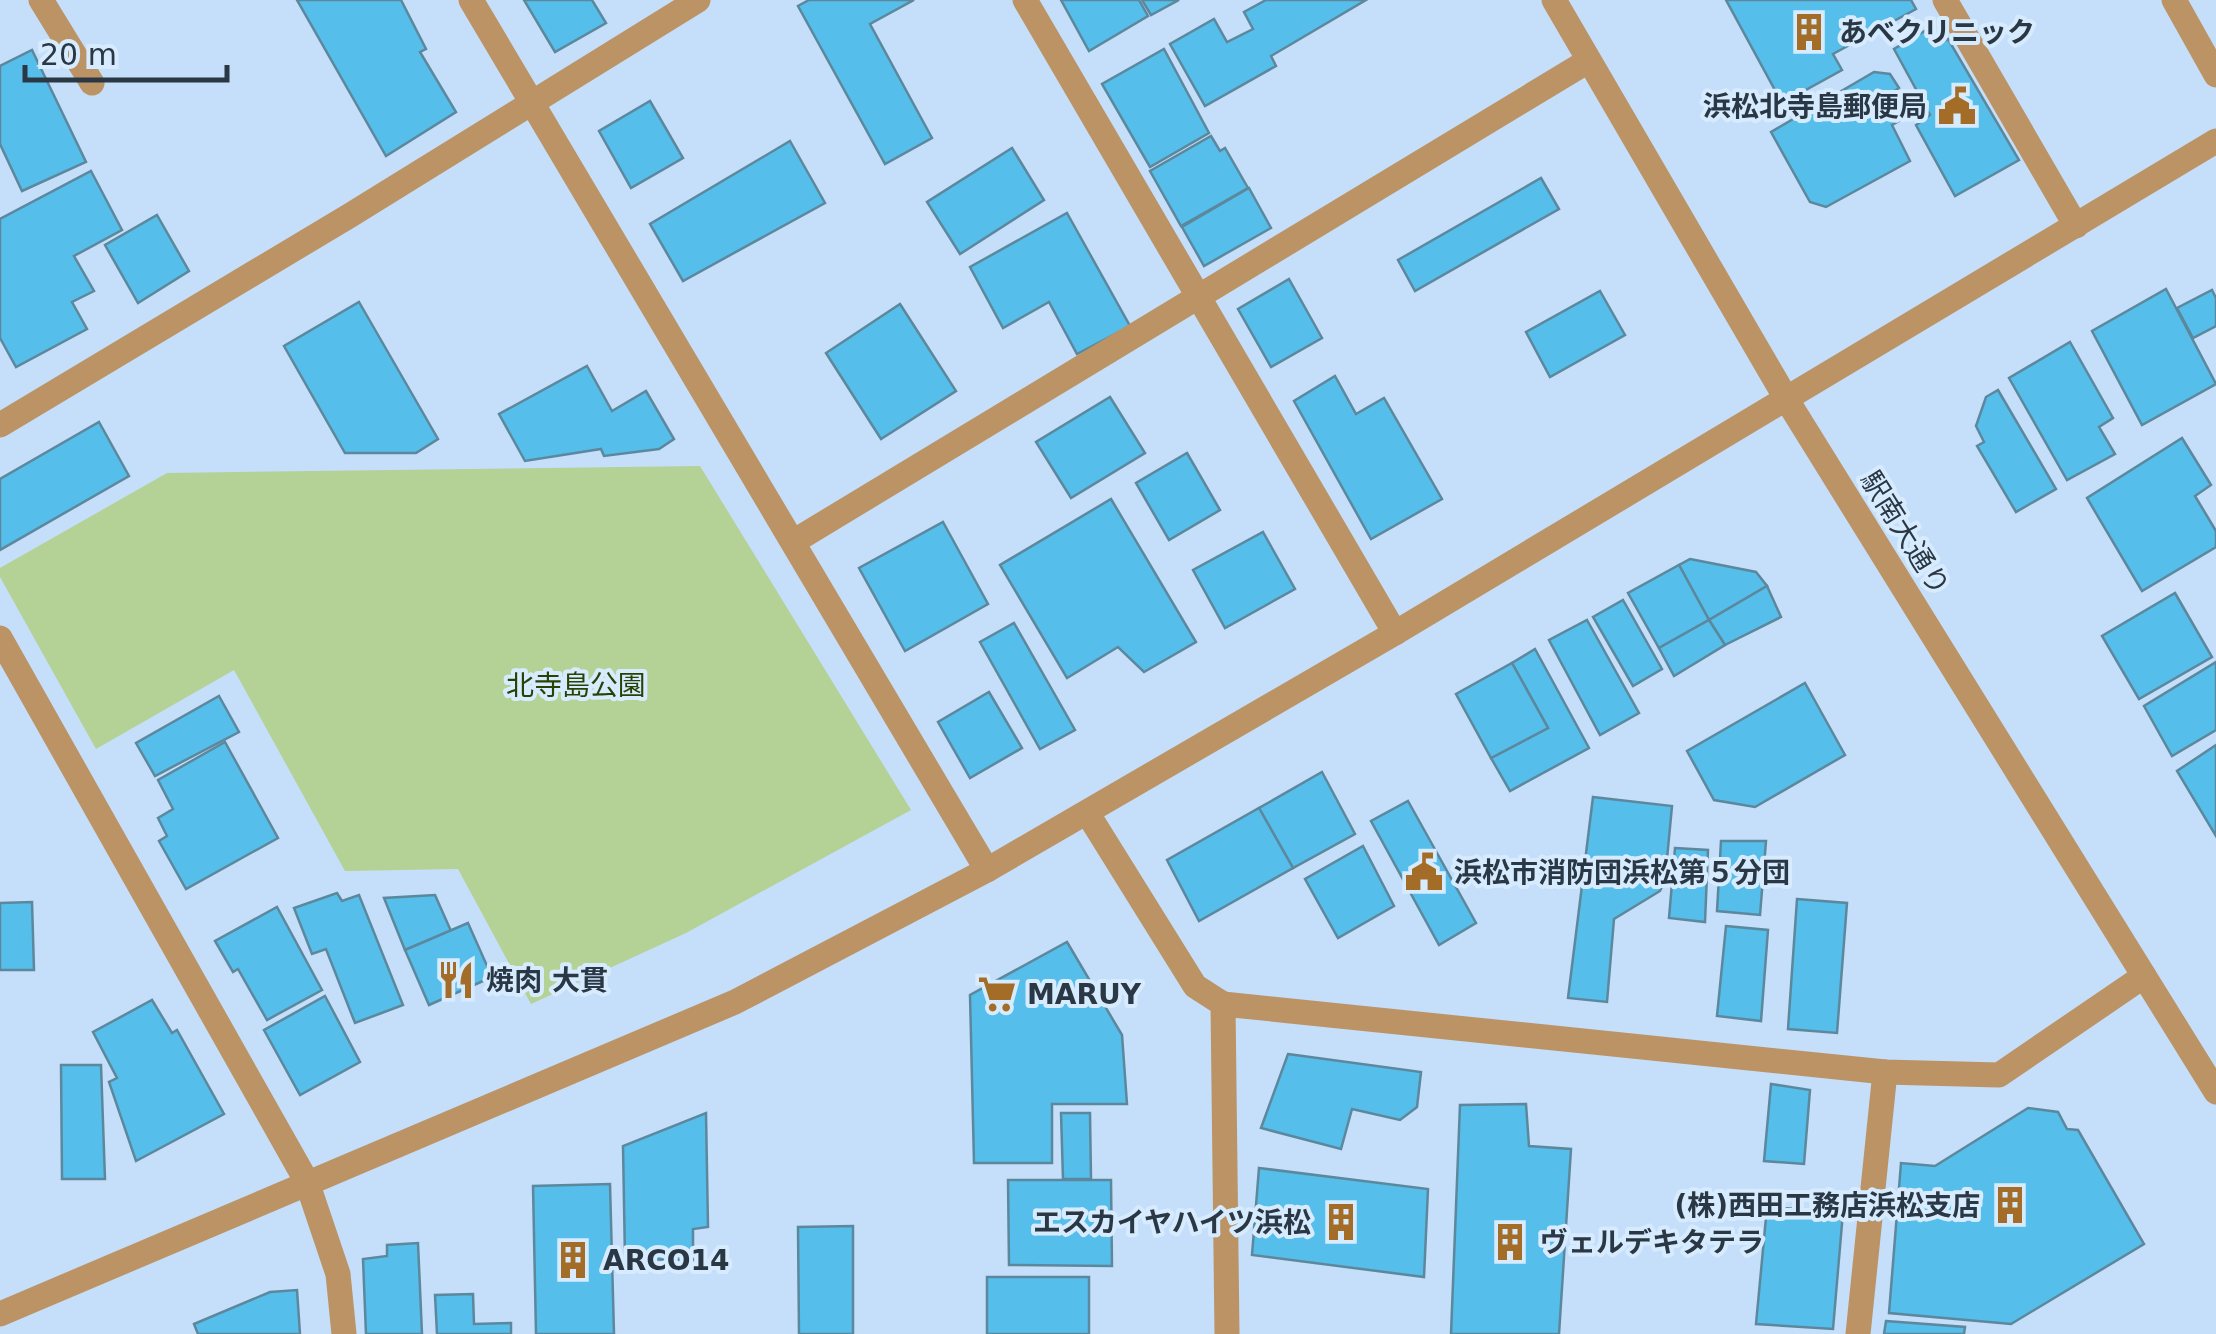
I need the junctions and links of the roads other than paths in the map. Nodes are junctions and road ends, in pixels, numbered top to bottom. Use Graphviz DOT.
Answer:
graph roads {
  1 [pos="40,0"];
  2 [pos="471,0"];
  3 [pos="698,0"];
  4 [pos="1025,0"];
  5 [pos="1554,0"];
  6 [pos="1945,0"];
  7 [pos="2174,0"];
  8 [pos="1588,60"];
  9 [pos="2216,74"];
  10 [pos="92,83"];
  11 [pos="531,102"];
  12 [pos="2216,141"];
  13 [pos="2076,226"];
  14 [pos="1198,298"];
  15 [pos="1787,400"];
  16 [pos="0,425"];
  17 [pos="793,542"];
  18 [pos="1395,633"];
  19 [pos="0,638"];
  20 [pos="1088,814"];
  21 [pos="986,870"];
  22 [pos="2144,976"];
  23 [pos="1223,1004"];
  24 [pos="1885,1072"];
  25 [pos="2216,1092"];
  26 [pos="307,1182"];
  27 [pos="0,1314"];
  28 [pos="344,1334"];
  29 [pos="1227,1334"];
  30 [pos="1858,1334"];
  1 -- 10 [label="street"];
  2 -- 11 [label="street"];
  3 -- 11 [label="street"];
  4 -- 14 [label="street"];
  5 -- 8 [label="street, 駅南大通り"];
  6 -- 13 [label="street"];
  7 -- 9 [label="street"];
  8 -- 14 [label="street"];
  8 -- 15 [label="street, 駅南大通り"];
  11 -- 16 [label="street"];
  11 -- 17 [label="street"];
  12 -- 13 [label="street"];
  13 -- 15 [label="street"];
  14 -- 17 [label="street"];
  14 -- 18 [label="street"];
  15 -- 18 [label="street"];
  15 -- 22 [label="street, 駅南大通り"];
  17 -- 21 [label="street"];
  18 -- 20 [label="street"];
  19 -- 26 [label="street"];
  20 -- 21 [label="street"];
  20 -- 23 [label="street"];
  21 -- 26 [label="street"];
  22 -- 24 [label="street"];
  22 -- 25 [label="street, 駅南大通り"];
  23 -- 24 [label="street"];
  23 -- 29 [label="street"];
  24 -- 30 [label="street"];
  26 -- 27 [label="street"];
  26 -- 28 [label="street"];
}
